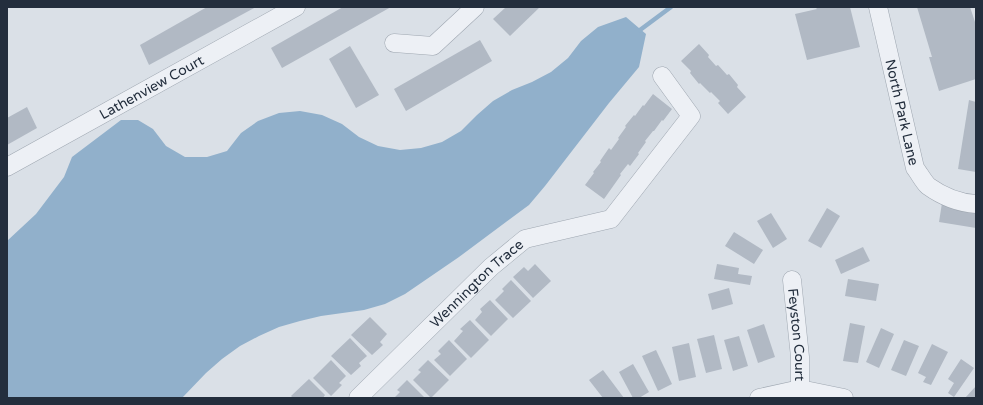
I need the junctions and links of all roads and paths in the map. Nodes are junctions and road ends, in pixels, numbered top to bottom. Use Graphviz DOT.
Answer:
graph roads {
  1 [pos="296,7"];
  2 [pos="475,7"];
  3 [pos="878,7"];
  4 [pos="394,43"];
  5 [pos="662,76"];
  6 [pos="7,167"];
  7 [pos="976,204"];
  8 [pos="792,280"];
  9 [pos="800,394"];
  10 [pos="358,398"];
  11 [pos="759,398"];
  12 [pos="844,398"];
  1 -- 6 [label="street, Lathenview Court"];
  2 -- 4 [label="street"];
  3 -- 7 [label="street, North Park Lane"];
  5 -- 10 [label="street, Wennington Trace"];
  8 -- 9 [label="street, Feyston Court"];
  9 -- 11 [label="street"];
  9 -- 12 [label="street"];
}
